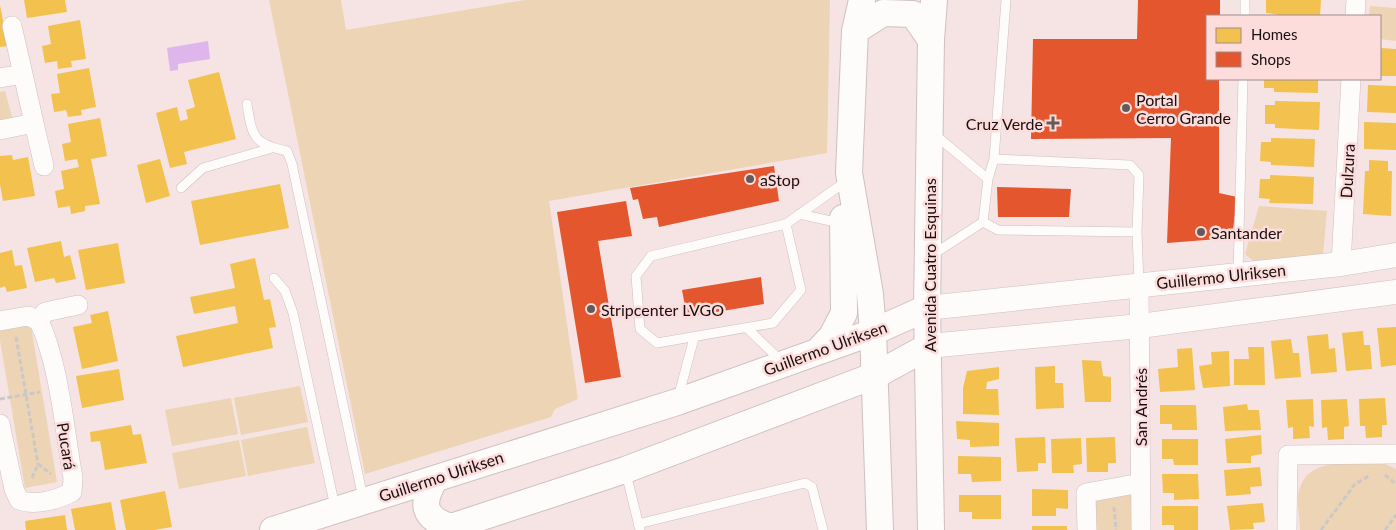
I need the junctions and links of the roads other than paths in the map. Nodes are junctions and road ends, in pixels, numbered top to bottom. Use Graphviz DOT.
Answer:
graph roads {
  1 [pos="862,0"];
  2 [pos="934,0"];
  3 [pos="1006,0"];
  4 [pos="1245,0"];
  5 [pos="1356,0"];
  6 [pos="1245,15"];
  7 [pos="1355,15"];
  8 [pos="12,26"];
  9 [pos="855,31"];
  10 [pos="931,40"];
  11 [pos="23,74"];
  12 [pos="0,78"];
  13 [pos="1243,80"];
  14 [pos="1352,80"];
  15 [pos="247,104"];
  16 [pos="34,123"];
  17 [pos="0,130"];
  18 [pos="930,130"];
  19 [pos="272,148"];
  20 [pos="994,160"];
  21 [pos="44,166"];
  22 [pos="847,178"];
  23 [pos="988,179"];
  24 [pos="181,188"];
  25 [pos="799,214"];
  26 [pos="983,222"];
  27 [pos="843,223"];
  28 [pos="786,224"];
  29 [pos="1137,232"];
  30 [pos="1396,255"];
  31 [pos="928,258"];
  32 [pos="1342,264"];
  33 [pos="1238,274"];
  34 [pos="274,278"];
  35 [pos="1139,284"];
  36 [pos="1396,292"];
  37 [pos="78,305"];
  38 [pos="927,308"];
  39 [pos="7,319"];
  40 [pos="39,321"];
  41 [pos="1140,326"];
  42 [pos="747,328"];
  43 [pos="873,332"];
  44 [pos="694,338"];
  45 [pos="928,346"];
  46 [pos="818,351"];
  47 [pos="784,364"];
  48 [pos="876,375"];
  49 [pos="677,402"];
  50 [pos="1,432"];
  51 [pos="1396,454"];
  52 [pos="625,470"];
  53 [pos="435,478"];
  54 [pos="1141,483"];
  55 [pos="364,501"];
  56 [pos="336,510"];
  57 [pos="639,527"];
  58 [pos="446,529"];
  59 [pos="273,530"];
  60 [pos="823,530"];
  61 [pos="880,530"];
  62 [pos="931,530"];
  63 [pos="1087,530"];
  64 [pos="1141,530"];
  65 [pos="1288,530"];
  1 -- 9 [label="main road"];
  2 -- 10 [label="main road, Avenida Cuatro Esquinas"];
  3 -- 20 [label="lane"];
  4 -- 6 [label="lane"];
  5 -- 7 [label="street"];
  8 -- 11 [label="street"];
  9 -- 10 [label="main road"];
  9 -- 22 [label="main road"];
  10 -- 18 [label="main road, Avenida Cuatro Esquinas"];
  11 -- 12 [label="street"];
  11 -- 16 [label="street"];
  13 -- 33 [label="lane"];
  14 -- 32 [label="street, Dulzura"];
  15 -- 19 [label="lane"];
  16 -- 17 [label="street"];
  16 -- 21 [label="street"];
  18 -- 23 [label="lane"];
  18 -- 31 [label="main road, Avenida Cuatro Esquinas"];
  19 -- 24 [label="lane"];
  19 -- 55 [label="lane"];
  20 -- 23 [label="lane"];
  20 -- 29 [label="lane"];
  22 -- 25 [label="lane"];
  22 -- 27 [label="main road"];
  22 -- 43 [label="main road"];
  23 -- 26 [label="lane"];
  25 -- 27 [label="lane"];
  25 -- 28 [label="lane"];
  26 -- 29 [label="lane"];
  26 -- 31 [label="lane"];
  27 -- 46 [label="main road"];
  28 -- 42 [label="lane"];
  28 -- 44 [label="lane"];
  29 -- 35 [label="lane"];
  30 -- 32 [label="street, Guillermo Ulriksen"];
  31 -- 38 [label="main road, Avenida Cuatro Esquinas"];
  32 -- 33 [label="street, Guillermo Ulriksen"];
  33 -- 35 [label="street, Guillermo Ulriksen"];
  34 -- 56 [label="lane"];
  35 -- 38 [label="street, Guillermo Ulriksen"];
  35 -- 41 [label="street, San Andrés"];
  36 -- 41 [label="street"];
  37 -- 40 [label="street"];
  38 -- 43 [label="main road, Guillermo Ulriksen"];
  38 -- 45 [label="main road, Avenida Cuatro Esquinas"];
  39 -- 40 [label="street"];
  40 -- 50 [label="street, Pucará"];
  41 -- 45 [label="street"];
  41 -- 54 [label="street, San Andrés"];
  42 -- 44 [label="lane"];
  42 -- 47 [label="lane"];
  43 -- 46 [label="main road, Guillermo Ulriksen"];
  43 -- 48 [label="main road"];
  44 -- 49 [label="lane"];
  45 -- 48 [label="main road"];
  45 -- 62 [label="main road, Avenida Cuatro Esquinas"];
  46 -- 47 [label="main road, Guillermo Ulriksen"];
  47 -- 49 [label="main road, Guillermo Ulriksen"];
  48 -- 52 [label="main road"];
  48 -- 61 [label="main road"];
  49 -- 53 [label="main road, Guillermo Ulriksen"];
  51 -- 65 [label="street"];
  52 -- 57 [label="lane"];
  52 -- 58 [label="main road"];
  53 -- 55 [label="main road, Guillermo Ulriksen"];
  53 -- 58 [label="main road"];
  54 -- 63 [label="street"];
  54 -- 64 [label="street, San Andrés"];
  55 -- 56 [label="main road, Guillermo Ulriksen"];
  56 -- 59 [label="main road, Guillermo Ulriksen"];
  57 -- 60 [label="lane"];
}
